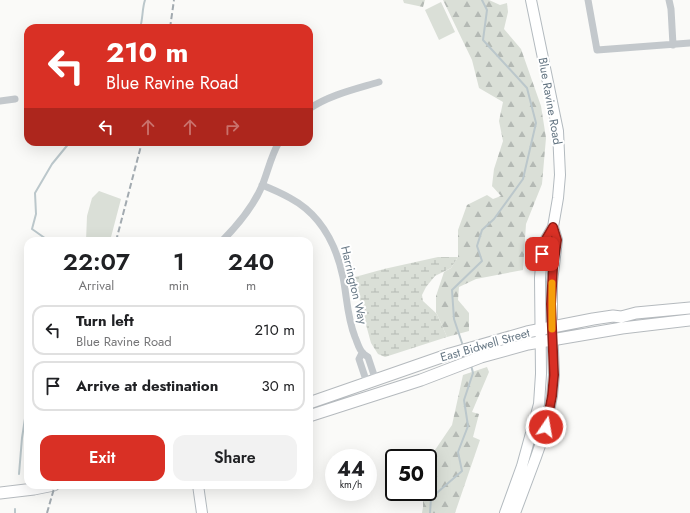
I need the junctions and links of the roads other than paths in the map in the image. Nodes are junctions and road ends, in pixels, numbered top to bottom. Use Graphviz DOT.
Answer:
graph roads {
  1 [pos="531,0"];
  2 [pos="588,0"];
  3 [pos="669,0"];
  4 [pos="690,44"];
  5 [pos="673,45"];
  6 [pos="379,82"];
  7 [pos="15,99"];
  8 [pos="0,101"];
  9 [pos="313,106"];
  10 [pos="277,146"];
  11 [pos="262,185"];
  12 [pos="553,227"];
  13 [pos="226,237"];
  14 [pos="690,308"];
  15 [pos="675,309"];
  16 [pos="688,318"];
  17 [pos="552,327"];
  18 [pos="625,328"];
  19 [pos="540,329"];
  20 [pos="553,340"];
  21 [pos="540,342"];
  22 [pos="453,353"];
  23 [pos="372,382"];
  24 [pos="376,394"];
  25 [pos="313,403"];
  26 [pos="313,411"];
  27 [pos="313,414"];
  28 [pos="527,449"];
  29 [pos="527,482"];
  30 [pos="34,489"];
  31 [pos="199,489"];
  32 [pos="2,492"];
  33 [pos="202,513"];
  34 [pos="505,513"];
  35 [pos="515,513"];
  1 -- 12 [label="main road, Blue Ravine Road"];
  2 -- 5 [label="street"];
  3 -- 5 [label="street"];
  4 -- 5 [label="street"];
  6 -- 9 [label="street"];
  7 -- 8 [label="street"];
  10 -- 11 [label="street"];
  11 -- 13 [label="street"];
  11 -- 23 [label="street, Harrington Way"];
  12 -- 17 [label="main road, Blue Ravine Road"];
  12 -- 19 [label="main road, Blue Ravine Road"];
  14 -- 15 [label="main road, East Bidwell Street"];
  15 -- 17 [label="main road, East Bidwell Street"];
  15 -- 18 [label="main road"];
  16 -- 18 [label="main road, East Bidwell Street"];
  17 -- 19 [label="main road, East Bidwell Street"];
  17 -- 20 [label="main road, Blue Ravine Road"];
  18 -- 20 [label="main road, East Bidwell Street"];
  19 -- 21 [label="main road, Blue Ravine Road"];
  19 -- 22 [label="main road, East Bidwell Street"];
  20 -- 21 [label="main road, East Bidwell Street"];
  20 -- 29 [label="main road, Blue Ravine Road"];
  21 -- 24 [label="main road, East Bidwell Street"];
  21 -- 28 [label="main road, Blue Ravine Road"];
  22 -- 23 [label="main road, East Bidwell Street"];
  22 -- 24 [label="main road"];
  23 -- 25 [label="main road, East Bidwell Street"];
  23 -- 26 [label="main road"];
  24 -- 27 [label="main road, East Bidwell Street"];
  28 -- 29 [label="main road"];
  28 -- 34 [label="main road, Blue Ravine Road"];
  29 -- 35 [label="main road, Blue Ravine Road"];
  30 -- 32 [label="main road"];
  31 -- 33 [label="main road"];
}
